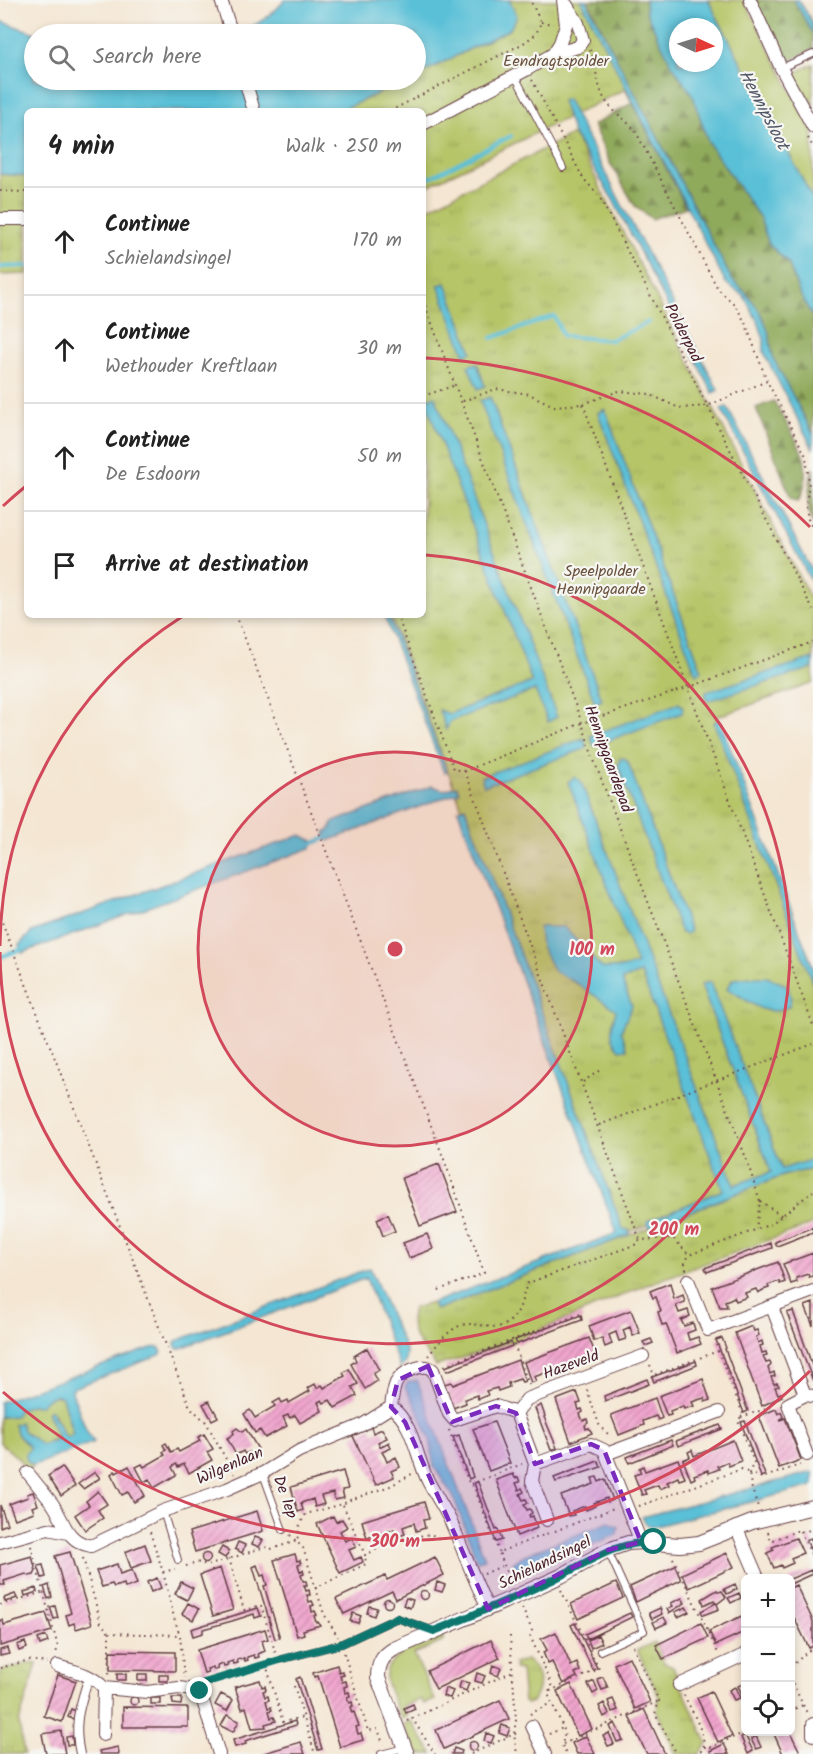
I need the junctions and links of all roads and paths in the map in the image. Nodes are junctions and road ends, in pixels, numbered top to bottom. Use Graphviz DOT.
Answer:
graph roads {
  1 [pos="221,0"];
  2 [pos="530,0"];
  3 [pos="563,0"];
  4 [pos="750,0"];
  5 [pos="229,24"];
  6 [pos="583,40"];
  7 [pos="553,54"];
  8 [pos="813,54"];
  9 [pos="781,68"];
  10 [pos="521,73"];
  11 [pos="248,90"];
  12 [pos="253,108"];
  13 [pos="396,108"];
  14 [pos="426,122"];
  15 [pos="813,127"];
  16 [pos="563,168"];
  17 [pos="0,191"];
  18 [pos="24,192"];
  19 [pos="0,219"];
  20 [pos="24,219"];
  21 [pos="426,308"];
  22 [pos="767,381"];
  23 [pos="456,385"];
  24 [pos="426,395"];
  25 [pos="463,401"];
  26 [pos="583,404"];
  27 [pos="707,406"];
  28 [pos="813,529"];
  29 [pos="813,610"];
  30 [pos="237,618"];
  31 [pos="398,618"];
  32 [pos="813,642"];
  33 [pos="687,688"];
  34 [pos="582,723"];
  35 [pos="465,771"];
  36 [pos="0,917"];
  37 [pos="813,1025"];
  38 [pos="813,1044"];
  39 [pos="600,1070"];
  40 [pos="717,1081"];
  41 [pos="582,1083"];
  42 [pos="598,1125"];
  43 [pos="813,1191"];
  44 [pos="760,1201"];
  45 [pos="782,1216"];
  46 [pos="756,1229"];
  47 [pos="640,1240"];
  48 [pos="689,1255"];
  49 [pos="688,1280"];
  50 [pos="436,1291"];
  51 [pos="813,1291"];
  52 [pos="771,1307"];
  53 [pos="583,1312"];
  54 [pos="711,1329"];
  55 [pos="512,1340"];
  56 [pos="718,1351"];
  57 [pos="643,1356"];
  58 [pos="420,1366"];
  59 [pos="433,1370"];
  60 [pos="583,1379"];
  61 [pos="534,1396"];
  62 [pos="809,1396"];
  63 [pos="788,1404"];
  64 [pos="391,1407"];
  65 [pos="719,1412"];
  66 [pos="516,1413"];
  67 [pos="741,1417"];
  68 [pos="452,1418"];
  69 [pos="610,1452"];
  70 [pos="807,1455"];
  71 [pos="534,1462"];
  72 [pos="423,1470"];
  73 [pos="28,1473"];
  74 [pos="263,1473"];
  75 [pos="749,1473"];
  76 [pos="239,1483"];
  77 [pos="470,1484"];
  78 [pos="757,1502"];
  79 [pos="343,1504"];
  80 [pos="813,1507"];
  81 [pos="627,1510"];
  82 [pos="163,1511"];
  83 [pos="145,1518"];
  84 [pos="547,1520"];
  85 [pos="736,1527"];
  86 [pos="283,1530"];
  87 [pos="800,1531"];
  88 [pos="68,1533"];
  89 [pos="455,1533"];
  90 [pos="28,1535"];
  91 [pos="0,1542"];
  92 [pos="641,1542"];
  93 [pos="79,1544"];
  94 [pos="673,1544"];
  95 [pos="608,1550"];
  96 [pos="499,1552"];
  97 [pos="365,1555"];
  98 [pos="229,1558"];
  99 [pos="813,1558"];
  100 [pos="178,1560"];
  101 [pos="504,1565"];
  102 [pos="163,1572"];
  103 [pos="756,1574"];
  104 [pos="556,1578"];
  105 [pos="474,1579"];
  106 [pos="315,1587"];
  107 [pos="44,1592"];
  108 [pos="516,1596"];
  109 [pos="0,1605"];
  110 [pos="488,1609"];
  111 [pos="434,1631"];
  112 [pos="109,1634"];
  113 [pos="180,1635"];
  114 [pos="510,1636"];
  115 [pos="629,1638"];
  116 [pos="813,1648"];
  117 [pos="600,1651"];
  118 [pos="741,1655"];
  119 [pos="283,1659"];
  120 [pos="266,1664"];
  121 [pos="723,1664"];
  122 [pos="795,1664"];
  123 [pos="55,1665"];
  124 [pos="0,1668"];
  125 [pos="513,1671"];
  126 [pos="89,1676"];
  127 [pos="792,1682"];
  128 [pos="679,1685"];
  129 [pos="294,1686"];
  130 [pos="106,1689"];
  131 [pos="181,1689"];
  132 [pos="200,1691"];
  133 [pos="549,1692"];
  134 [pos="659,1701"];
  135 [pos="552,1703"];
  136 [pos="803,1705"];
  137 [pos="795,1709"];
  138 [pos="304,1717"];
  139 [pos="412,1718"];
  140 [pos="810,1719"];
  141 [pos="529,1721"];
  142 [pos="396,1725"];
  143 [pos="378,1729"];
  144 [pos="741,1733"];
  145 [pos="514,1734"];
  146 [pos="813,1735"];
  147 [pos="103,1736"];
  148 [pos="562,1745"];
  149 [pos="704,1748"];
  150 [pos="406,1751"];
  151 [pos="700,1753"];
  152 [pos="80,1754"];
  153 [pos="219,1754"];
  154 [pos="315,1754"];
  155 [pos="381,1754"];
  156 [pos="435,1754"];
  157 [pos="471,1754"];
  158 [pos="517,1754"];
  159 [pos="545,1754"];
  160 [pos="566,1754"];
  161 [pos="677,1754"];
  162 [pos="688,1754"];
  1 -- 5 [label="street"];
  2 -- 13 [label="path"];
  3 -- 6 [label="street"];
  3 -- 7 [label="street"];
  4 -- 9 [label="street"];
  6 -- 7 [label="street"];
  6 -- 22 [label="path"];
  7 -- 10 [label="street"];
  8 -- 9 [label="lane"];
  9 -- 15 [label="street"];
  10 -- 14 [label="street"];
  10 -- 16 [label="lane"];
  10 -- 27 [label="path, Polderpad"];
  11 -- 12 [label="street"];
  17 -- 18 [label="path"];
  19 -- 20 [label="street"];
  21 -- 23 [label="path, Hennipgaardepad"];
  22 -- 27 [label="path"];
  22 -- 28 [label="path"];
  23 -- 24 [label="path"];
  23 -- 25 [label="path, Hennipgaardepad"];
  25 -- 26 [label="path"];
  25 -- 34 [label="path, Hennipgaardepad"];
  26 -- 27 [label="path"];
  26 -- 33 [label="path"];
  27 -- 29 [label="path, Polderpad"];
  30 -- 50 [label="path"];
  31 -- 35 [label="path"];
  32 -- 33 [label="path"];
  33 -- 34 [label="path"];
  33 -- 37 [label="path"];
  34 -- 35 [label="path"];
  34 -- 40 [label="path, Hennipgaardepad"];
  35 -- 41 [label="path"];
  36 -- 76 [label="path"];
  38 -- 40 [label="path"];
  39 -- 41 [label="path"];
  40 -- 42 [label="path"];
  40 -- 44 [label="path, Hennipgaardepad"];
  41 -- 42 [label="path"];
  42 -- 47 [label="path"];
  43 -- 45 [label="path"];
  44 -- 45 [label="path"];
  44 -- 46 [label="path, Hennipgaardepad"];
  45 -- 46 [label="path"];
  46 -- 48 [label="path"];
  47 -- 48 [label="path"];
  47 -- 58 [label="path"];
  48 -- 49 [label="path"];
  49 -- 54 [label="street"];
  51 -- 52 [label="street"];
  52 -- 54 [label="street"];
  52 -- 62 [label="street"];
  53 -- 55 [label="path"];
  54 -- 56 [label="path"];
  55 -- 59 [label="path"];
  55 -- 61 [label="path"];
  56 -- 57 [label="path"];
  56 -- 67 [label="path"];
  57 -- 60 [label="street, Hazeveld"];
  58 -- 59 [label="street"];
  58 -- 64 [label="street"];
  59 -- 68 [label="street"];
  60 -- 61 [label="street, Hazeveld"];
  60 -- 69 [label="path"];
  61 -- 66 [label="street, Hazeveld"];
  62 -- 63 [label="street"];
  63 -- 67 [label="path"];
  63 -- 70 [label="street"];
  64 -- 72 [label="street"];
  64 -- 74 [label="street, Wilgenlaan"];
  65 -- 69 [label="street"];
  66 -- 68 [label="street"];
  66 -- 71 [label="street"];
  67 -- 75 [label="path"];
  68 -- 77 [label="path"];
  69 -- 71 [label="street"];
  69 -- 81 [label="street"];
  70 -- 75 [label="path"];
  71 -- 77 [label="path"];
  71 -- 84 [label="street"];
  72 -- 79 [label="path"];
  72 -- 89 [label="street"];
  73 -- 88 [label="street"];
  74 -- 76 [label="street, Wilgenlaan"];
  74 -- 86 [label="lane, De Iep"];
  75 -- 78 [label="path"];
  75 -- 81 [label="path"];
  76 -- 82 [label="street, Wilgenlaan"];
  77 -- 96 [label="path"];
  79 -- 97 [label="path"];
  79 -- 98 [label="path"];
  80 -- 85 [label="street, Schielandsingel"];
  81 -- 92 [label="street"];
  81 -- 96 [label="path"];
  82 -- 83 [label="street, Wilgenlaan"];
  82 -- 100 [label="lane"];
  83 -- 93 [label="street, Wilgenlaan"];
  83 -- 102 [label="path"];
  85 -- 94 [label="street, Schielandsingel"];
  85 -- 103 [label="street"];
  87 -- 99 [label="path"];
  88 -- 90 [label="street"];
  88 -- 93 [label="street"];
  89 -- 97 [label="path"];
  89 -- 105 [label="street"];
  90 -- 91 [label="street"];
  90 -- 107 [label="path"];
  92 -- 94 [label="street, Schielandsingel"];
  92 -- 95 [label="street, Schielandsingel"];
  93 -- 112 [label="path"];
  94 -- 121 [label="path"];
  95 -- 104 [label="street, Schielandsingel"];
  95 -- 115 [label="lane"];
  96 -- 101 [label="path"];
  97 -- 106 [label="path"];
  98 -- 102 [label="path"];
  98 -- 120 [label="path"];
  101 -- 105 [label="path"];
  101 -- 108 [label="path"];
  102 -- 113 [label="path"];
  104 -- 108 [label="street, Schielandsingel"];
  104 -- 133 [label="path"];
  105 -- 110 [label="street"];
  107 -- 109 [label="path"];
  107 -- 123 [label="path"];
  108 -- 110 [label="street, Schielandsingel"];
  108 -- 133 [label="path"];
  110 -- 111 [label="street, Schielandsingel"];
  111 -- 119 [label="lane"];
  111 -- 142 [label="street, Schielandsingel"];
  112 -- 113 [label="path"];
  112 -- 130 [label="path"];
  113 -- 131 [label="path"];
  114 -- 125 [label="path"];
  115 -- 117 [label="lane"];
  115 -- 134 [label="path"];
  116 -- 122 [label="path"];
  118 -- 121 [label="street"];
  120 -- 132 [label="path"];
  120 -- 138 [label="path"];
  121 -- 128 [label="street"];
  123 -- 124 [label="path"];
  123 -- 126 [label="street"];
  125 -- 139 [label="path"];
  125 -- 145 [label="path"];
  126 -- 130 [label="street"];
  126 -- 152 [label="street"];
  127 -- 136 [label="path"];
  128 -- 149 [label="path"];
  129 -- 138 [label="path"];
  130 -- 131 [label="street"];
  130 -- 147 [label="street"];
  131 -- 132 [label="street"];
  132 -- 153 [label="street"];
  133 -- 135 [label="path"];
  134 -- 148 [label="path"];
  134 -- 161 [label="path"];
  135 -- 141 [label="path"];
  135 -- 148 [label="path"];
  136 -- 137 [label="path"];
  136 -- 140 [label="path"];
  138 -- 154 [label="path"];
  139 -- 142 [label="path"];
  139 -- 156 [label="path"];
  140 -- 146 [label="street"];
  141 -- 159 [label="street"];
  142 -- 143 [label="path"];
  142 -- 150 [label="street"];
  144 -- 149 [label="path"];
  145 -- 157 [label="path"];
  145 -- 158 [label="path"];
  148 -- 160 [label="path"];
  149 -- 151 [label="path"];
  150 -- 155 [label="lane"];
  151 -- 162 [label="path"];
}
